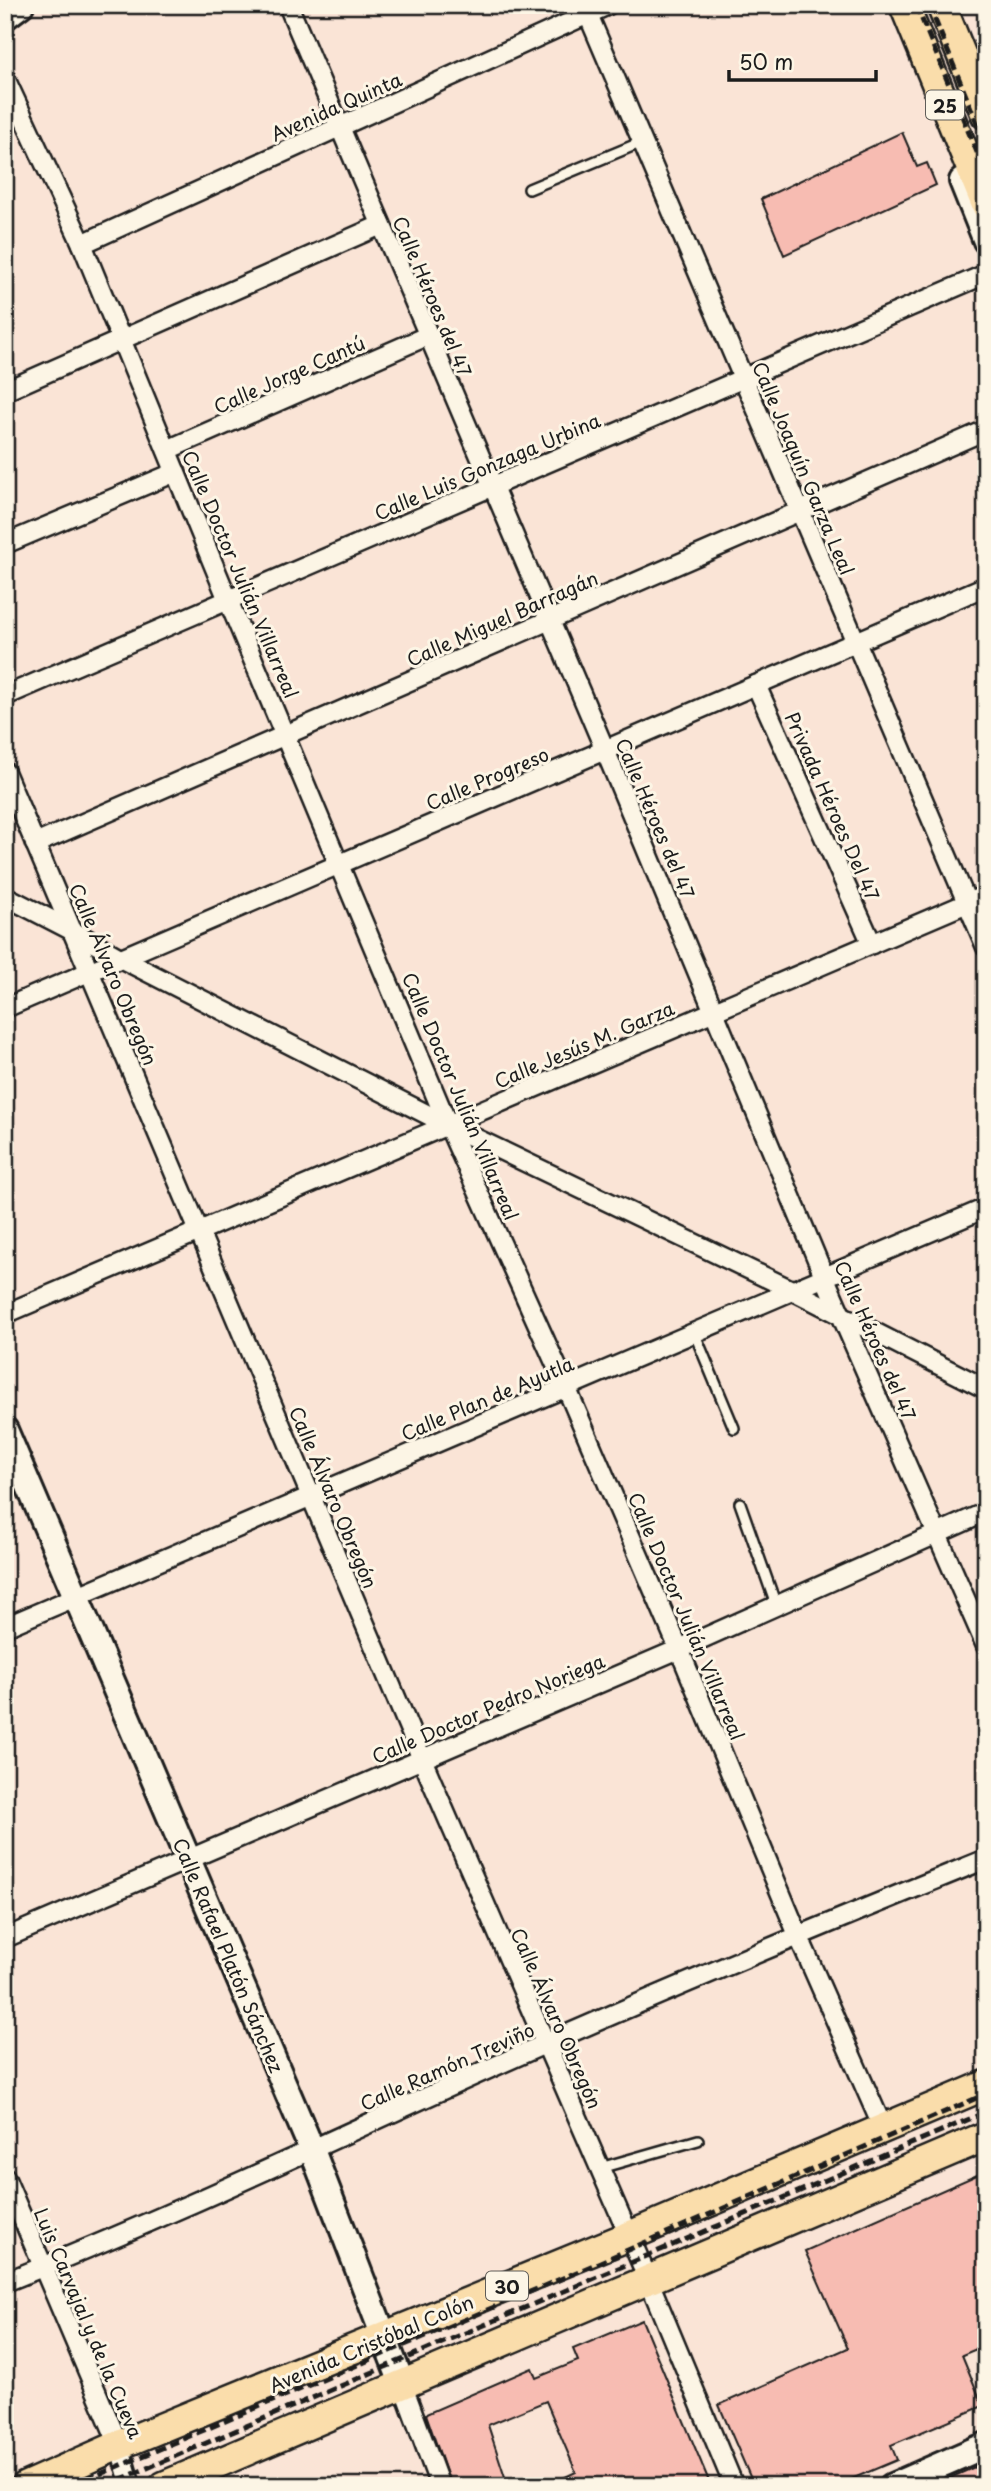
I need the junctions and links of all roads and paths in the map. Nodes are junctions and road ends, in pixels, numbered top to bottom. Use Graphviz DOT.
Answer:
graph roads {
  1 [pos="21,5"];
  2 [pos="288,5"];
  3 [pos="608,5"];
  4 [pos="891,5"];
  5 [pos="904,5"];
  6 [pos="941,5"];
  7 [pos="953,5"];
  8 [pos="586,10"];
  9 [pos="5,16"];
  10 [pos="5,78"];
  11 [pos="986,84"];
  12 [pos="986,115"];
  13 [pos="340,128"];
  14 [pos="642,142"];
  15 [pos="529,189"];
  16 [pos="986,205"];
  17 [pos="381,225"];
  18 [pos="986,241"];
  19 [pos="82,244"];
  20 [pos="986,274"];
  21 [pos="427,336"];
  22 [pos="121,340"];
  23 [pos="743,379"];
  24 [pos="5,391"];
  25 [pos="986,430"];
  26 [pos="167,450"];
  27 [pos="176,472"];
  28 [pos="492,487"];
  29 [pos="800,511"];
  30 [pos="5,544"];
  31 [pos="986,586"];
  32 [pos="228,600"];
  33 [pos="549,621"];
  34 [pos="856,642"];
  35 [pos="756,685"];
  36 [pos="5,696"];
  37 [pos="285,735"];
  38 [pos="604,750"];
  39 [pos="5,772"];
  40 [pos="36,844"];
  41 [pos="340,864"];
  42 [pos="986,895"];
  43 [pos="5,896"];
  44 [pos="967,903"];
  45 [pos="71,930"];
  46 [pos="872,944"];
  47 [pos="986,947"];
  48 [pos="120,958"];
  49 [pos="89,971"];
  50 [pos="5,1008"];
  51 [pos="714,1011"];
  52 [pos="448,1125"];
  53 [pos="986,1208"];
  54 [pos="200,1231"];
  55 [pos="824,1276"];
  56 [pos="792,1290"];
  57 [pos="5,1314"];
  58 [pos="842,1315"];
  59 [pos="694,1332"];
  60 [pos="566,1387"];
  61 [pos="986,1389"];
  62 [pos="734,1428"];
  63 [pos="5,1430"];
  64 [pos="311,1496"];
  65 [pos="740,1503"];
  66 [pos="986,1511"];
  67 [pos="938,1532"];
  68 [pos="76,1597"];
  69 [pos="776,1605"];
  70 [pos="5,1627"];
  71 [pos="986,1646"];
  72 [pos="679,1649"];
  73 [pos="422,1759"];
  74 [pos="188,1859"];
  75 [pos="986,1859"];
  76 [pos="798,1935"];
  77 [pos="5,1938"];
  78 [pos="545,2044"];
  79 [pos="986,2085"];
  80 [pos="883,2129"];
  81 [pos="986,2136"];
  82 [pos="698,2140"];
  83 [pos="312,2150"];
  84 [pos="600,2168"];
  85 [pos="5,2177"];
  86 [pos="629,2236"];
  87 [pos="44,2267"];
  88 [pos="648,2279"];
  89 [pos="5,2282"];
  90 [pos="385,2337"];
  91 [pos="402,2386"];
  92 [pos="119,2445"];
  93 [pos="986,2445"];
  94 [pos="26,2486"];
  95 [pos="131,2486"];
  96 [pos="164,2486"];
  97 [pos="440,2486"];
  98 [pos="734,2486"];
  99 [pos="892,2486"];
  1 -- 9 [label="street"];
  2 -- 13 [label="street, Calle Héroes del 47"];
  3 -- 8 [label="street, Avenida Quinta"];
  4 -- 18 [label="street, 25"];
  5 -- 16 [label="main road, 25"];
  6 -- 12 [label="main road, 25"];
  7 -- 11 [label="street, 25"];
  8 -- 13 [label="street, Avenida Quinta"];
  8 -- 14 [label="street, Calle Joaquín Garza Leal"];
  10 -- 19 [label="street, Calle Doctor Julián Villarreal"];
  13 -- 17 [label="street, Calle Héroes del 47"];
  13 -- 19 [label="street, Avenida Quinta"];
  14 -- 15 [label="lane"];
  14 -- 23 [label="street, Calle Joaquín Garza Leal"];
  17 -- 21 [label="street, Calle Héroes del 47"];
  17 -- 22 [label="street"];
  19 -- 22 [label="street, Calle Doctor Julián Villarreal"];
  20 -- 23 [label="street, Calle Luis Gonzaga Urbina"];
  21 -- 26 [label="street, Calle Jorge Cantú"];
  21 -- 28 [label="street, Calle Héroes del 47"];
  22 -- 24 [label="street"];
  22 -- 26 [label="street, Calle Doctor Julián Villarreal"];
  23 -- 28 [label="street, Calle Luis Gonzaga Urbina"];
  23 -- 29 [label="street, Calle Joaquín Garza Leal"];
  25 -- 29 [label="street, Calle Miguel Barragán"];
  26 -- 27 [label="street, Calle Doctor Julián Villarreal"];
  27 -- 30 [label="street"];
  27 -- 32 [label="street, Calle Doctor Julián Villarreal"];
  28 -- 32 [label="street, Calle Luis Gonzaga Urbina"];
  28 -- 33 [label="street, Calle Héroes del 47"];
  29 -- 33 [label="street, Calle Miguel Barragán"];
  29 -- 34 [label="street, Calle Joaquín Garza Leal"];
  31 -- 34 [label="street, Calle Progreso"];
  32 -- 36 [label="street, Calle Luis Gonzaga Urbina"];
  32 -- 37 [label="street, Calle Doctor Julián Villarreal"];
  33 -- 37 [label="street, Calle Miguel Barragán"];
  33 -- 38 [label="street, Calle Héroes del 47"];
  34 -- 35 [label="street, Calle Progreso"];
  34 -- 44 [label="street, Calle Joaquín Garza Leal"];
  35 -- 38 [label="street, Calle Progreso"];
  35 -- 46 [label="street, Privada Héroes Del 47"];
  37 -- 40 [label="street, Calle Miguel Barragán"];
  37 -- 41 [label="street, Calle Doctor Julián Villarreal"];
  38 -- 41 [label="street, Calle Progreso"];
  38 -- 51 [label="street, Calle Héroes del 47"];
  39 -- 40 [label="street, Calle Álvaro Obregón"];
  40 -- 45 [label="street, Calle Álvaro Obregón"];
  41 -- 48 [label="street, Calle Progreso"];
  41 -- 52 [label="street, Calle Doctor Julián Villarreal"];
  42 -- 44 [label="street, Calle Jesús M. Garza"];
  43 -- 45 [label="street"];
  44 -- 46 [label="street, Calle Jesús M. Garza"];
  44 -- 47 [label="street, Calle Joaquín Garza Leal"];
  45 -- 48 [label="street"];
  45 -- 49 [label="street, Calle Álvaro Obregón"];
  46 -- 51 [label="street, Calle Jesús M. Garza"];
  48 -- 49 [label="street, Calle Progreso"];
  48 -- 52 [label="street"];
  49 -- 50 [label="street, Calle Progreso"];
  49 -- 54 [label="street, Calle Álvaro Obregón"];
  51 -- 52 [label="street, Calle Jesús M. Garza"];
  51 -- 55 [label="street, Calle Héroes del 47"];
  52 -- 54 [label="street, Calle Jesús M. Garza"];
  52 -- 56 [label="street"];
  52 -- 60 [label="street, Calle Doctor Julián Villarreal"];
  53 -- 55 [label="street, Calle Plan de Ayutla"];
  54 -- 57 [label="street, Calle Jesús M. Garza"];
  54 -- 64 [label="street, Calle Álvaro Obregón"];
  55 -- 56 [label="street, Calle Plan de Ayutla"];
  55 -- 58 [label="street, Calle Héroes del 47"];
  56 -- 58 [label="street"];
  56 -- 59 [label="street, Calle Plan de Ayutla"];
  58 -- 61 [label="street"];
  58 -- 67 [label="street, Calle Héroes del 47"];
  59 -- 60 [label="street, Calle Plan de Ayutla"];
  59 -- 62 [label="lane"];
  60 -- 64 [label="street, Calle Plan de Ayutla"];
  60 -- 72 [label="street, Calle Doctor Julián Villarreal"];
  63 -- 68 [label="street, Calle Rafael Platón Sánchez"];
  64 -- 68 [label="street, Calle Plan de Ayutla"];
  64 -- 73 [label="street, Calle Álvaro Obregón"];
  65 -- 69 [label="lane"];
  66 -- 67 [label="street, Calle Doctor Pedro Noriega"];
  67 -- 69 [label="street, Calle Doctor Pedro Noriega"];
  67 -- 71 [label="street, Calle Héroes del 47"];
  68 -- 70 [label="street, Calle Plan de Ayutla"];
  68 -- 74 [label="street, Calle Rafael Platón Sánchez"];
  69 -- 72 [label="street, Calle Doctor Pedro Noriega"];
  72 -- 73 [label="street, Calle Doctor Pedro Noriega"];
  72 -- 76 [label="street, Calle Doctor Julián Villarreal"];
  73 -- 74 [label="street, Calle Doctor Pedro Noriega"];
  73 -- 78 [label="street, Calle Álvaro Obregón"];
  74 -- 77 [label="street, Calle Doctor Pedro Noriega"];
  74 -- 83 [label="street, Calle Rafael Platón Sánchez"];
  75 -- 76 [label="street, Calle Ramón Treviño"];
  76 -- 78 [label="street, Calle Ramón Treviño"];
  76 -- 80 [label="street, Calle Doctor Julián Villarreal"];
  78 -- 83 [label="street, Calle Ramón Treviño"];
  78 -- 84 [label="street, Calle Álvaro Obregón"];
  79 -- 80 [label="main road, Avenida Cristóbal Colón / 30"];
  80 -- 86 [label="main road, Avenida Cristóbal Colón / 30"];
  81 -- 88 [label="main road, 30"];
  82 -- 84 [label="lane"];
  83 -- 87 [label="street, Calle Ramón Treviño"];
  83 -- 90 [label="street, Calle Rafael Platón Sánchez"];
  84 -- 86 [label="street, Calle Álvaro Obregón"];
  85 -- 87 [label="street, Luis Carvajal y de la Cueva"];
  86 -- 88 [label="street, Calle Álvaro Obregón"];
  86 -- 90 [label="main road, Avenida Cristóbal Colón / 30"];
  87 -- 89 [label="street, Calle Ramón Treviño"];
  87 -- 92 [label="street, Luis Carvajal y de la Cueva"];
  88 -- 91 [label="main road, 30"];
  88 -- 98 [label="street"];
  90 -- 91 [label="street, Calle Rafael Platón Sánchez"];
  90 -- 92 [label="main road, Avenida Cristóbal Colón / 30"];
  91 -- 96 [label="main road, 30"];
  91 -- 97 [label="street, Calle Rafael Platón Sánchez"];
  92 -- 94 [label="main road, Avenida Cristóbal Colón / 30"];
  92 -- 95 [label="street, Luis Carvajal y de la Cueva"];
  93 -- 99 [label="street"];
}
